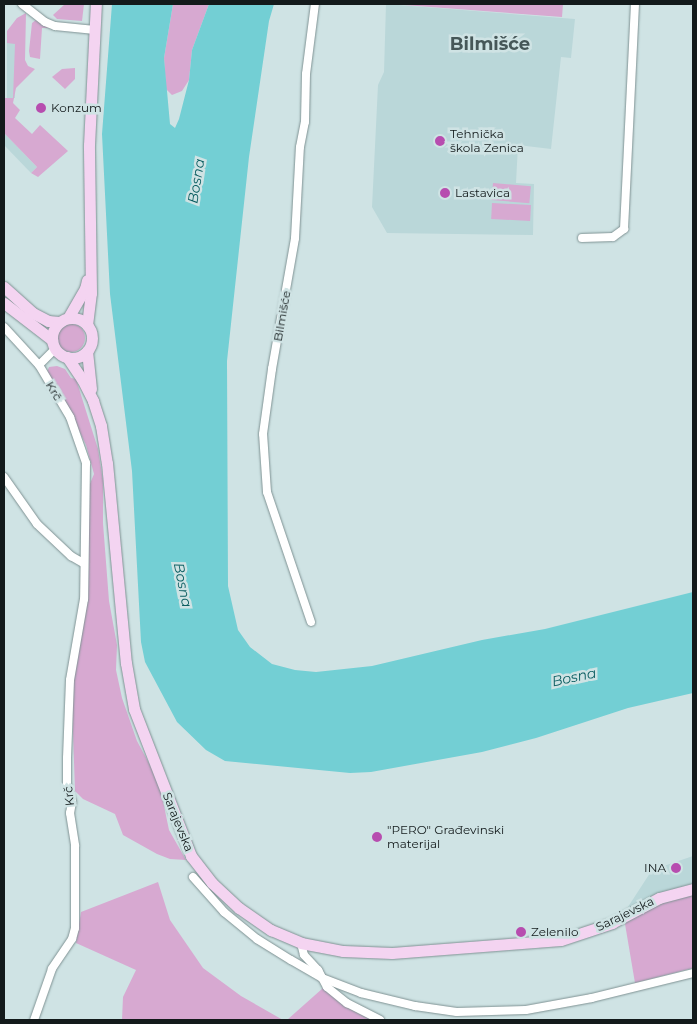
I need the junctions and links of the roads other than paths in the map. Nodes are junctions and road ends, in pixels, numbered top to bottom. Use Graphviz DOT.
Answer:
graph roads {
  1 [pos="22,4"];
  2 [pos="96,4"];
  3 [pos="315,4"];
  4 [pos="635,4"];
  5 [pos="95,30"];
  6 [pos="582,238"];
  7 [pos="90,268"];
  8 [pos="4,287"];
  9 [pos="4,303"];
  10 [pos="64,320"];
  11 [pos="87,325"];
  12 [pos="4,327"];
  13 [pos="53,345"];
  14 [pos="87,351"];
  15 [pos="67,357"];
  16 [pos="39,365"];
  17 [pos="93,401"];
  18 [pos="4,477"];
  19 [pos="83,563"];
  20 [pos="311,622"];
  21 [pos="194,878"];
  22 [pos="693,889"];
  23 [pos="300,943"];
  24 [pos="693,973"];
  25 [pos="322,978"];
  26 [pos="34,1020"];
  27 [pos="380,1020"];
  1 -- 5 [label="street"];
  2 -- 5 [label="main road"];
  3 -- 20 [label="street, Bilmišće"];
  4 -- 6 [label="street"];
  5 -- 7 [label="main road"];
  7 -- 10 [label="main road"];
  7 -- 11 [label="main road"];
  8 -- 10 [label="main road"];
  9 -- 13 [label="main road"];
  10 -- 11 [label="main road"];
  10 -- 13 [label="main road"];
  11 -- 14 [label="main road"];
  12 -- 16 [label="street, Krč"];
  13 -- 15 [label="main road"];
  13 -- 16 [label="street"];
  14 -- 15 [label="main road"];
  14 -- 17 [label="main road, Sarajevska"];
  15 -- 17 [label="main road, Sarajevska"];
  16 -- 19 [label="street, Krč"];
  17 -- 23 [label="main road, Sarajevska"];
  18 -- 19 [label="street"];
  19 -- 26 [label="street, Krč"];
  21 -- 25 [label="street"];
  22 -- 23 [label="main road, Sarajevska"];
  23 -- 25 [label="street"];
  24 -- 25 [label="street"];
  25 -- 27 [label="street"];
}
